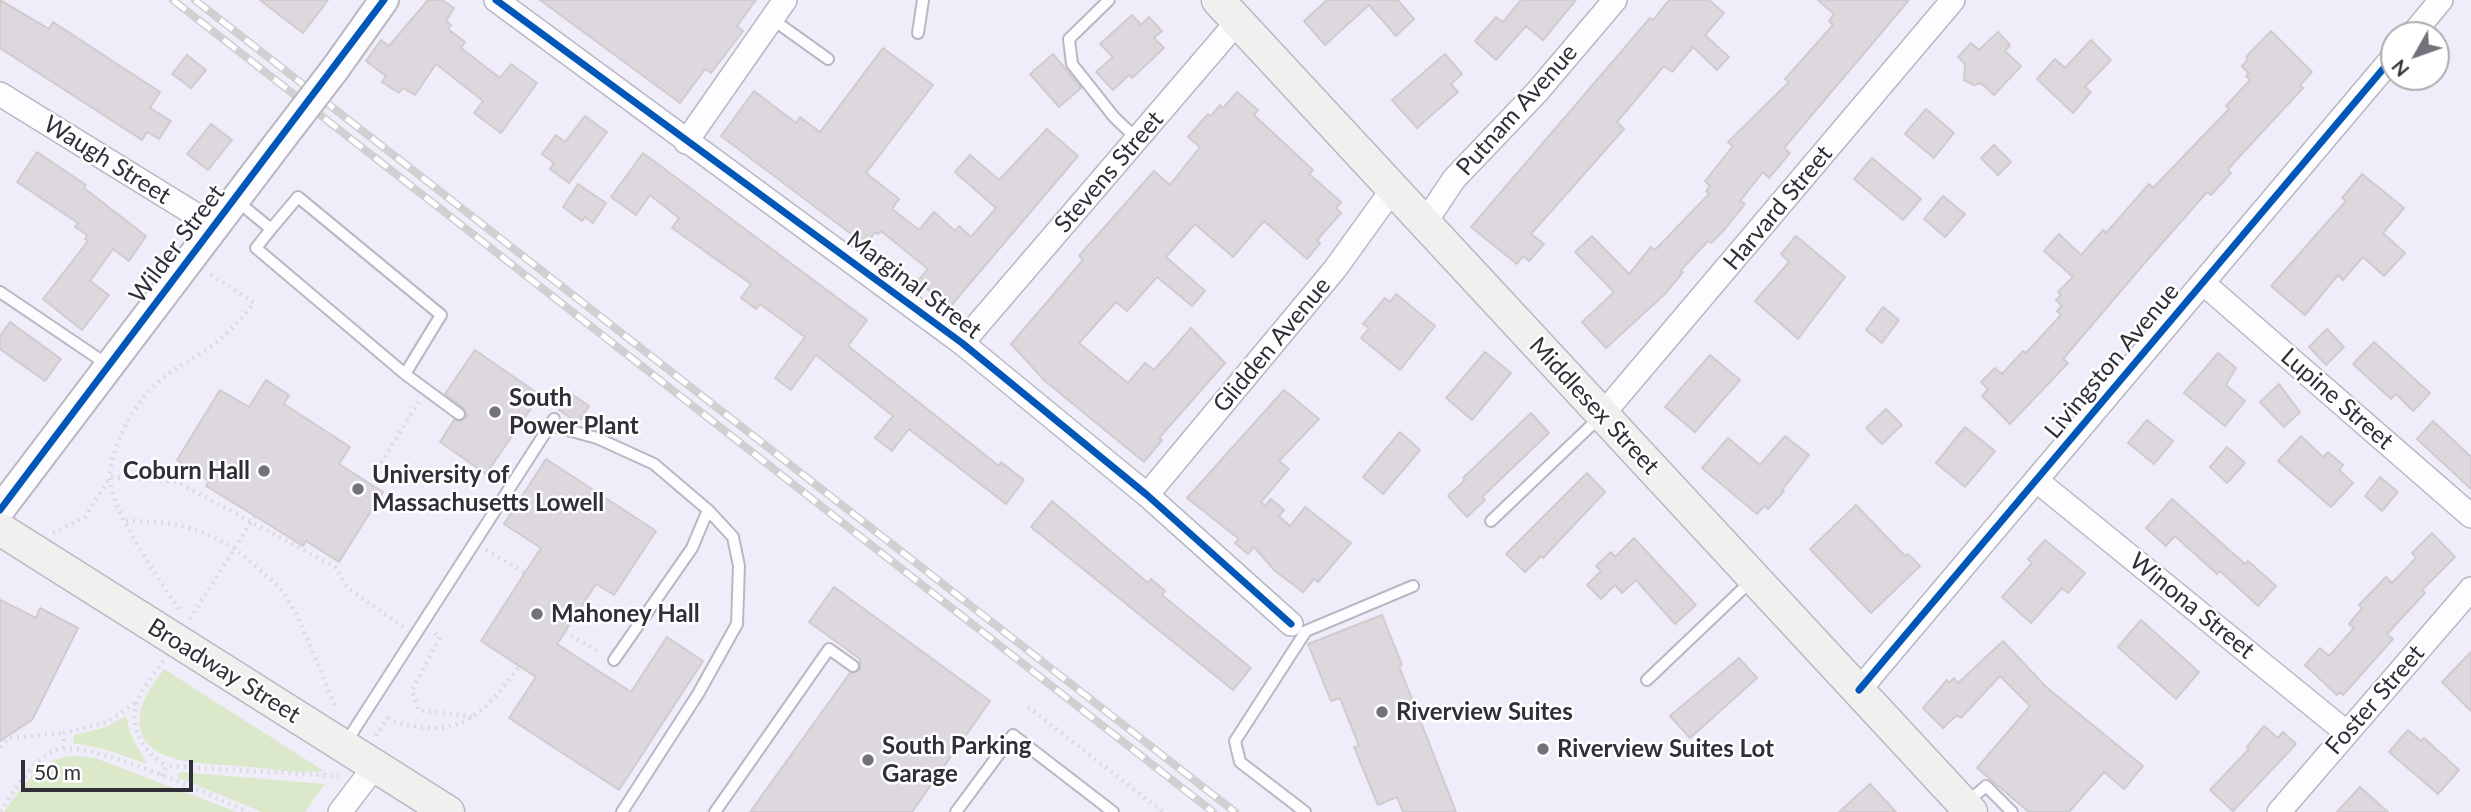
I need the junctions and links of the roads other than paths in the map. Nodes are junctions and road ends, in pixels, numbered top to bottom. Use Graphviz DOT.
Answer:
graph roads {
  1 [pos="384,0"];
  2 [pos="496,0"];
  3 [pos="785,0"];
  4 [pos="923,0"];
  5 [pos="1109,0"];
  6 [pos="1615,0"];
  7 [pos="1953,0"];
  8 [pos="2441,0"];
  9 [pos="1237,7"];
  10 [pos="772,19"];
  11 [pos="2424,21"];
  12 [pos="918,33"];
  13 [pos="828,59"];
  14 [pos="2380,73"];
  15 [pos="0,94"];
  16 [pos="1137,139"];
  17 [pos="686,142"];
  18 [pos="1392,190"];
  19 [pos="235,199"];
  20 [pos="1424,224"];
  21 [pos="214,226"];
  22 [pos="271,229"];
  23 [pos="2203,283"];
  24 [pos="0,292"];
  25 [pos="962,343"];
  26 [pos="110,367"];
  27 [pos="405,374"];
  28 [pos="459,414"];
  29 [pos="1602,415"];
  30 [pos="2036,480"];
  31 [pos="1147,495"];
  32 [pos="0,510"];
  33 [pos="708,510"];
  34 [pos="2471,516"];
  35 [pos="1492,521"];
  36 [pos="0,529"];
  37 [pos="1754,578"];
  38 [pos="1413,586"];
  39 [pos="2471,589"];
  40 [pos="1291,624"];
  41 [pos="614,660"];
  42 [pos="853,666"];
  43 [pos="1647,680"];
  44 [pos="1859,690"];
  45 [pos="2347,733"];
  46 [pos="352,753"];
  47 [pos="1964,810"];
  48 [pos="340,812"];
  49 [pos="448,812"];
  50 [pos="622,812"];
  51 [pos="715,812"];
  52 [pos="956,812"];
  53 [pos="1113,812"];
  54 [pos="1305,812"];
  55 [pos="2012,812"];
  56 [pos="2279,812"];
  1 -- 19 [label="street, Wilder Street, bridge"];
  2 -- 17 [label="street, Marginal Street"];
  3 -- 10 [label="street"];
  4 -- 12 [label="lane"];
  5 -- 16 [label="lane"];
  6 -- 20 [label="street, Putnam Avenue"];
  7 -- 29 [label="street, Harvard Street"];
  8 -- 11 [label="street"];
  9 -- 16 [label="street, Stevens Street"];
  9 -- 18 [label="main road, Middlesex Street"];
  10 -- 13 [label="lane"];
  10 -- 17 [label="street"];
  14 -- 23 [label="street, Livingston Avenue"];
  15 -- 21 [label="street, Waugh Street"];
  16 -- 25 [label="street, Stevens Street"];
  17 -- 25 [label="street, Marginal Street"];
  18 -- 20 [label="main road, Middlesex Street"];
  18 -- 31 [label="street, Glidden Avenue"];
  19 -- 21 [label="street, Wilder Street"];
  19 -- 22 [label="lane"];
  20 -- 29 [label="main road, Middlesex Street"];
  21 -- 26 [label="street, Wilder Street"];
  22 -- 27 [label="lane"];
  22 -- 27 [label="lane"];
  23 -- 30 [label="street, Livingston Avenue"];
  23 -- 34 [label="street, Lupine Street"];
  24 -- 26 [label="lane"];
  25 -- 31 [label="street, Marginal Street"];
  26 -- 32 [label="street, Wilder Street"];
  27 -- 28 [label="lane"];
  29 -- 35 [label="lane"];
  29 -- 37 [label="main road, Middlesex Street"];
  30 -- 44 [label="street, Livingston Avenue"];
  30 -- 45 [label="street, Winona Street"];
  31 -- 40 [label="street, Marginal Street"];
  33 -- 41 [label="lane"];
  33 -- 46 [label="lane"];
  33 -- 50 [label="lane"];
  36 -- 46 [label="main road, Broadway Street"];
  37 -- 43 [label="lane"];
  37 -- 44 [label="main road, Middlesex Street"];
  38 -- 54 [label="lane"];
  39 -- 45 [label="street, Foster Street"];
  42 -- 51 [label="lane"];
  44 -- 47 [label="main road, Middlesex Street"];
  45 -- 56 [label="street, Foster Street"];
  46 -- 48 [label="street"];
  46 -- 49 [label="main road, Broadway Street"];
  47 -- 55 [label="lane"];
  52 -- 53 [label="lane"];
}
